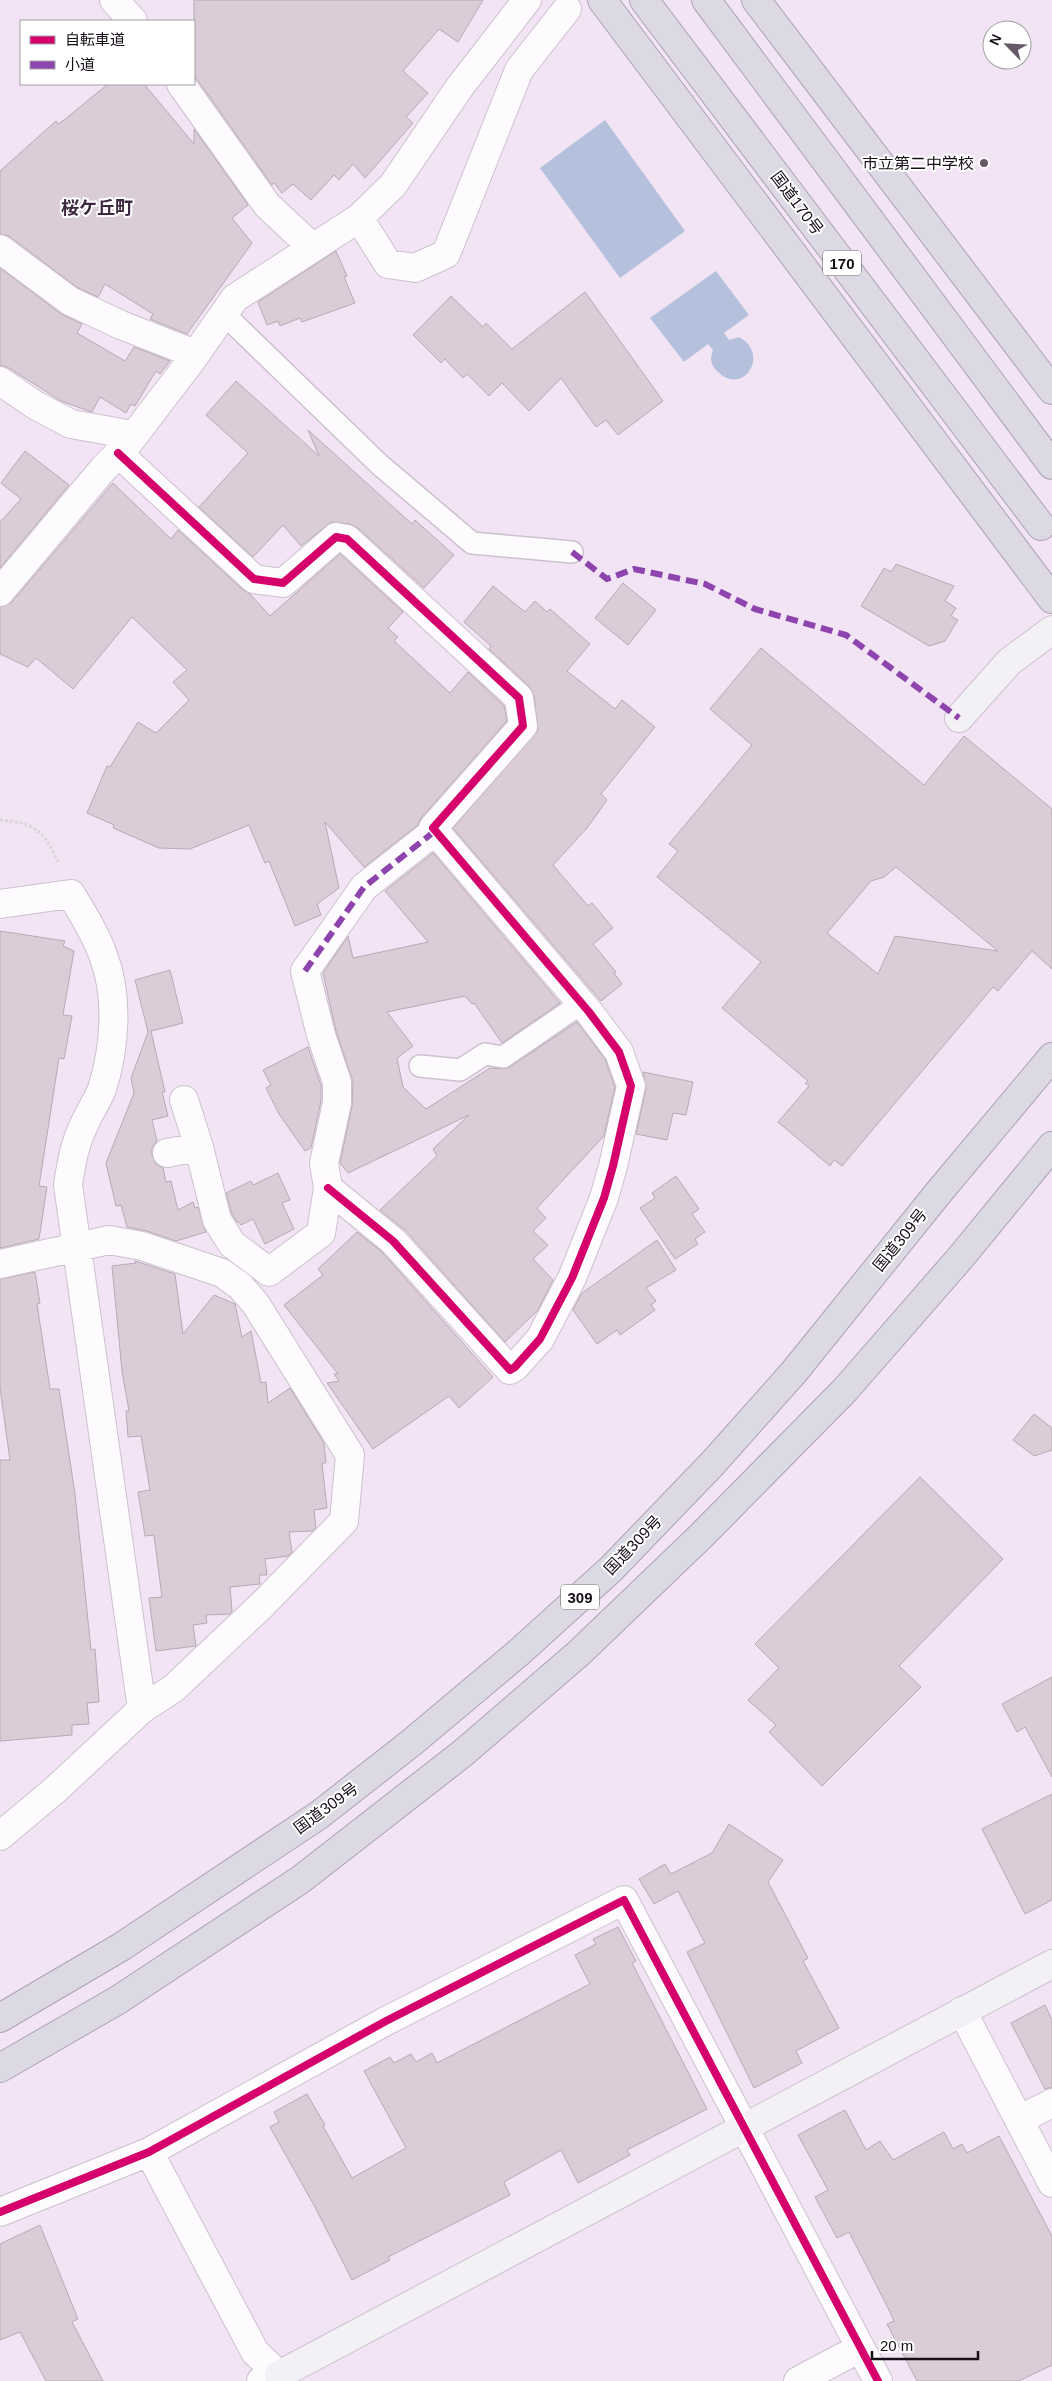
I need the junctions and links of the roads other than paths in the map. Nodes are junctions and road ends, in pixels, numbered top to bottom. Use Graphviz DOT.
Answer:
graph roads {
  1 [pos="114,0"];
  2 [pos="527,0"];
  3 [pos="602,0"];
  4 [pos="644,0"];
  5 [pos="706,0"];
  6 [pos="756,0"];
  7 [pos="567,9"];
  8 [pos="132,20"];
  9 [pos="182,85"];
  10 [pos="359,218"];
  11 [pos="313,248"];
  12 [pos="0,249"];
  13 [pos="223,313"];
  14 [pos="195,354"];
  15 [pos="0,381"];
  16 [pos="1052,390"];
  17 [pos="126,444"];
  18 [pos="1052,465"];
  19 [pos="1041,526"];
  20 [pos="572,552"];
  21 [pos="0,592"];
  22 [pos="1052,599"];
  23 [pos="1052,630"];
  24 [pos="959,718"];
  25 [pos="435,831"];
  26 [pos="0,904"];
  27 [pos="582,1003"];
  28 [pos="1052,1057"];
  29 [pos="420,1066"];
  30 [pos="184,1100"];
  31 [pos="1052,1146"];
  32 [pos="199,1147"];
  33 [pos="167,1153"];
  34 [pos="328,1188"];
  35 [pos="77,1246"];
  36 [pos="249,1256"];
  37 [pos="0,1264"];
  38 [pos="231,1280"];
  39 [pos="142,1709"];
  40 [pos="0,1836"];
  41 [pos="1052,1964"];
  42 [pos="962,2011"];
  43 [pos="0,2018"];
  44 [pos="0,2068"];
  45 [pos="1052,2103"];
  46 [pos="1019,2120"];
  47 [pos="744,2128"];
  48 [pos="149,2152"];
  49 [pos="1052,2183"];
  50 [pos="0,2212"];
  51 [pos="860,2348"];
  52 [pos="274,2379"];
  53 [pos="798,2381"];
  54 [pos="878,2381"];
  1 -- 8 [label="street"];
  2 -- 10 [label="street"];
  3 -- 22 [label="highway"];
  4 -- 19 [label="highway, 国道170号 / 170"];
  5 -- 18 [label="highway"];
  6 -- 16 [label="highway"];
  7 -- 10 [label="street"];
  9 -- 11 [label="street"];
  10 -- 11 [label="street"];
  11 -- 13 [label="street"];
  12 -- 14 [label="street"];
  13 -- 14 [label="street"];
  13 -- 20 [label="lane"];
  14 -- 17 [label="street"];
  15 -- 17 [label="street"];
  17 -- 21 [label="street"];
  17 -- 25 [label="street"];
  23 -- 24 [label="street"];
  25 -- 27 [label="street"];
  25 -- 34 [label="street"];
  26 -- 35 [label="street"];
  27 -- 29 [label="lane"];
  27 -- 34 [label="street"];
  28 -- 43 [label="highway, 国道309号 / 309"];
  30 -- 32 [label="street"];
  31 -- 44 [label="highway, 309"];
  32 -- 33 [label="street"];
  32 -- 36 [label="street"];
  34 -- 36 [label="street"];
  35 -- 37 [label="street"];
  35 -- 38 [label="street"];
  35 -- 39 [label="street"];
  36 -- 38 [label="street"];
  38 -- 39 [label="street"];
  39 -- 40 [label="street"];
  41 -- 42 [label="street"];
  42 -- 46 [label="street"];
  42 -- 47 [label="street"];
  45 -- 46 [label="street"];
  46 -- 49 [label="street"];
  47 -- 48 [label="street"];
  47 -- 51 [label="street"];
  47 -- 52 [label="street"];
  48 -- 50 [label="street"];
  48 -- 52 [label="street"];
  51 -- 53 [label="street"];
  51 -- 54 [label="street"];
}
